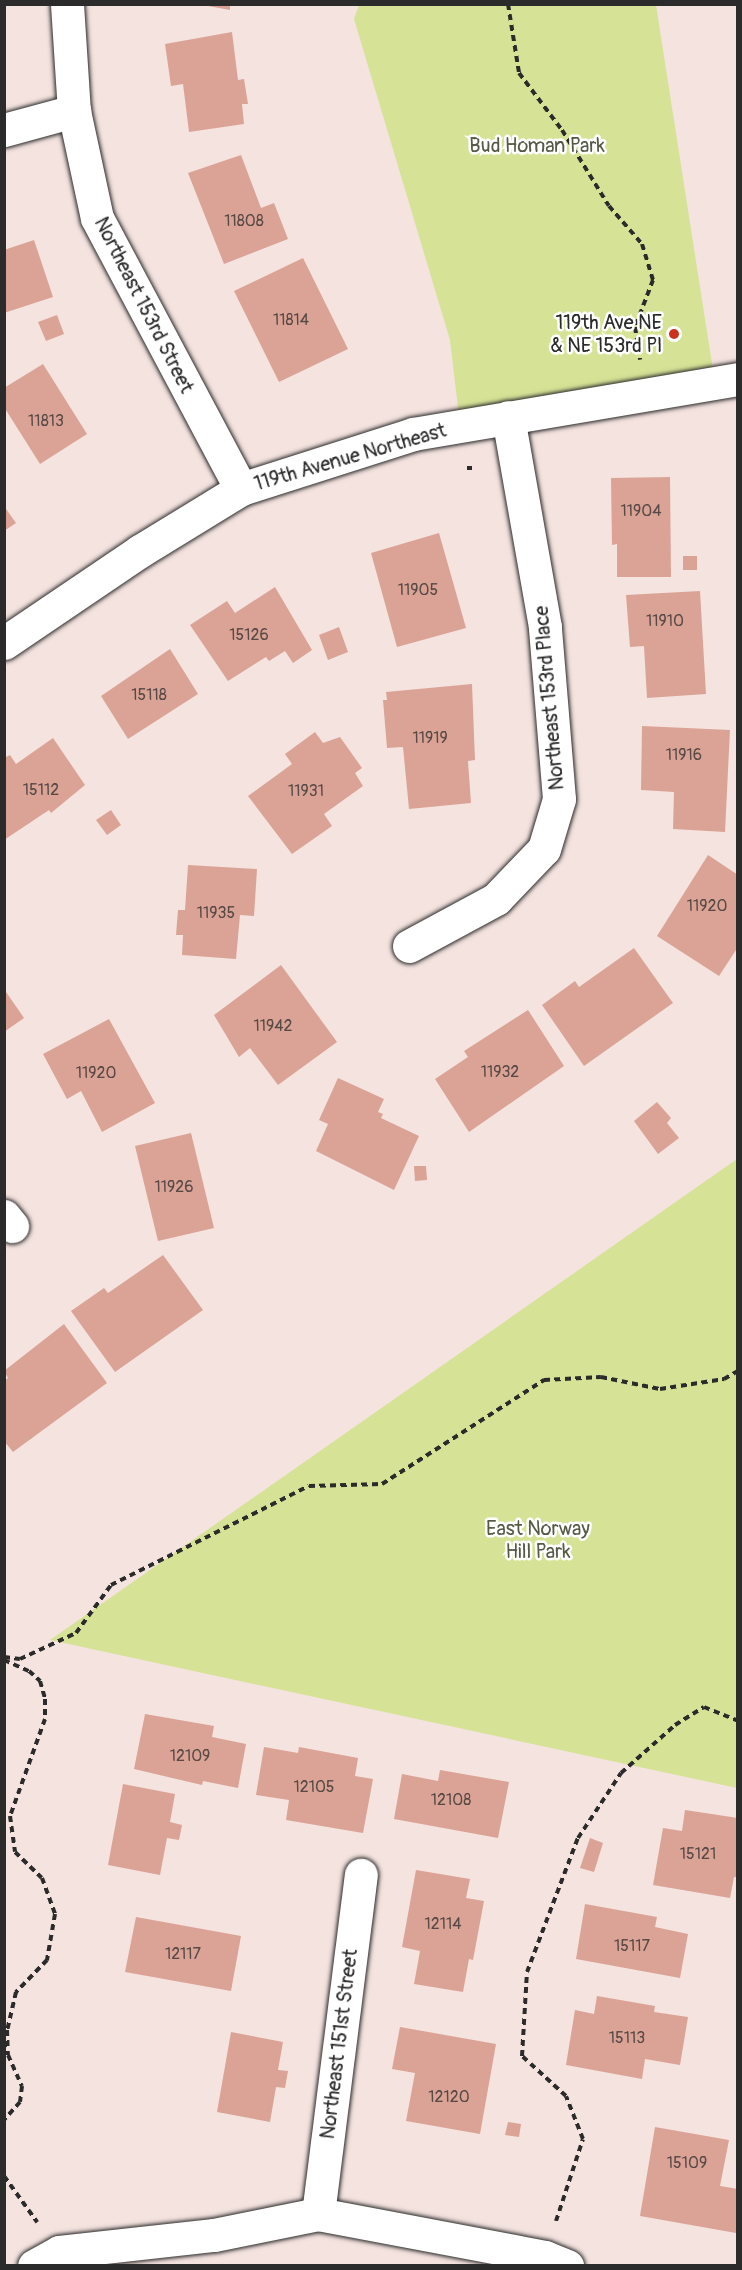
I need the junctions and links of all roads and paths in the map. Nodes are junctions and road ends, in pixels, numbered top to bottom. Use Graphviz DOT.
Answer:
graph roads {
  1 [pos="67,4"];
  2 [pos="508,4"];
  3 [pos="74,111"];
  4 [pos="4,130"];
  5 [pos="738,379"];
  6 [pos="645,395"];
  7 [pos="507,417"];
  8 [pos="241,489"];
  9 [pos="4,643"];
  10 [pos="410,946"];
  11 [pos="738,1371"];
  12 [pos="4,1658"];
  13 [pos="738,1721"];
  14 [pos="361,1875"];
  15 [pos="4,2120"];
  16 [pos="4,2176"];
  17 [pos="318,2214"];
  18 [pos="46,2258"];
  19 [pos="556,2261"];
  1 -- 3 [label="street, Northeast 153rd Street"];
  2 -- 6 [label="path"];
  3 -- 4 [label="street"];
  3 -- 8 [label="street, Northeast 153rd Street"];
  5 -- 6 [label="street, 119th Avenue Northeast"];
  6 -- 7 [label="street, 119th Avenue Northeast"];
  7 -- 8 [label="street, 119th Avenue Northeast"];
  7 -- 10 [label="street, Northeast 153rd Place"];
  8 -- 9 [label="street, 119th Avenue Northeast"];
  11 -- 12 [label="path"];
  12 -- 15 [label="path"];
  13 -- 19 [label="path"];
  14 -- 17 [label="street, Northeast 151st Street"];
  16 -- 18 [label="path"];
  17 -- 18 [label="street"];
  17 -- 19 [label="street"];
}
